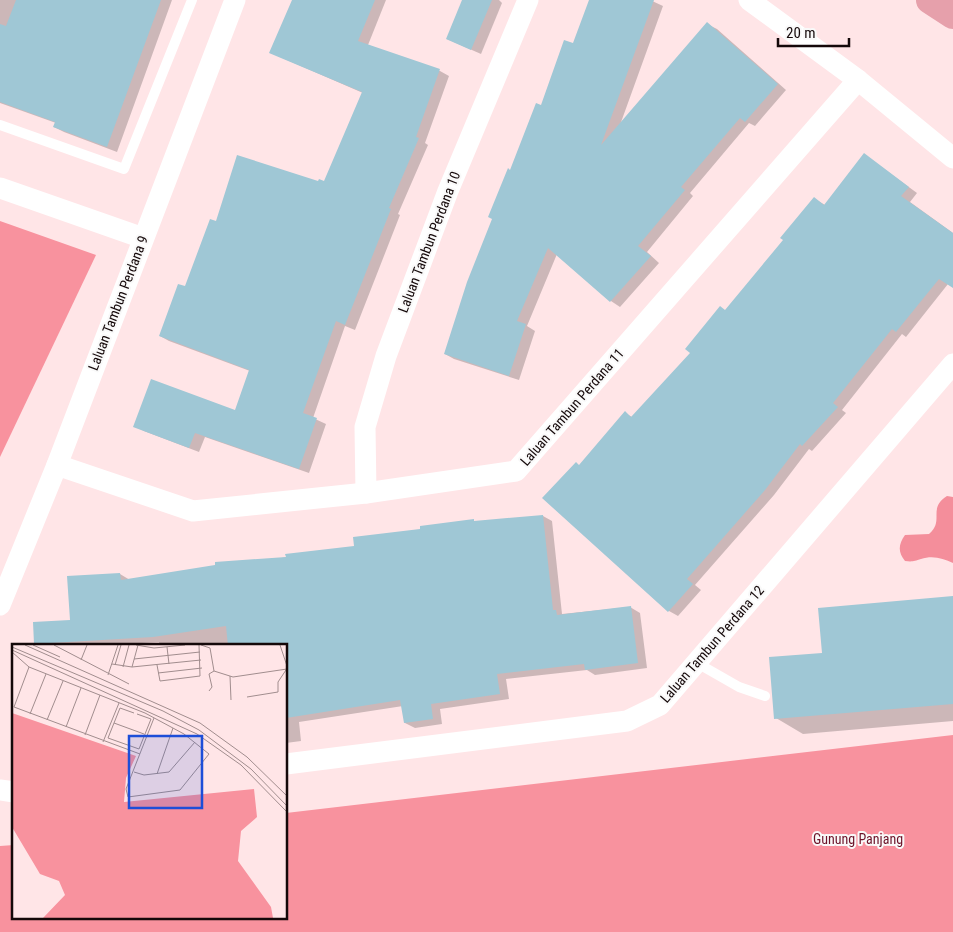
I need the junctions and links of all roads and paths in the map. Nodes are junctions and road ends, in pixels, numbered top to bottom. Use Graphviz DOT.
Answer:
graph roads {
  1 [pos="192,0"];
  2 [pos="235,0"];
  3 [pos="528,0"];
  4 [pos="749,0"];
  5 [pos="930,0"];
  6 [pos="953,15"];
  7 [pos="858,80"];
  8 [pos="0,125"];
  9 [pos="953,158"];
  10 [pos="0,188"];
  11 [pos="143,238"];
  12 [pos="953,364"];
  13 [pos="57,465"];
  14 [pos="366,493"];
  15 [pos="0,605"];
  16 [pos="697,663"];
  17 [pos="765,696"];
  18 [pos="288,764"];
  1 -- 8 [label="lane"];
  2 -- 11 [label="street, Laluan Tambun Perdana 9"];
  3 -- 14 [label="street, Laluan Tambun Perdana 10"];
  4 -- 7 [label="street"];
  5 -- 6 [label="main road"];
  7 -- 9 [label="street"];
  7 -- 14 [label="street, Laluan Tambun Perdana 11"];
  10 -- 11 [label="street"];
  11 -- 13 [label="street, Laluan Tambun Perdana 9"];
  12 -- 16 [label="street, Laluan Tambun Perdana 12"];
  13 -- 14 [label="street, Laluan Tambun Perdana 11"];
  13 -- 15 [label="street, Laluan Tambun Perdana 9"];
  16 -- 17 [label="lane"];
  16 -- 18 [label="street, Laluan Tambun Perdana 12"];
}
